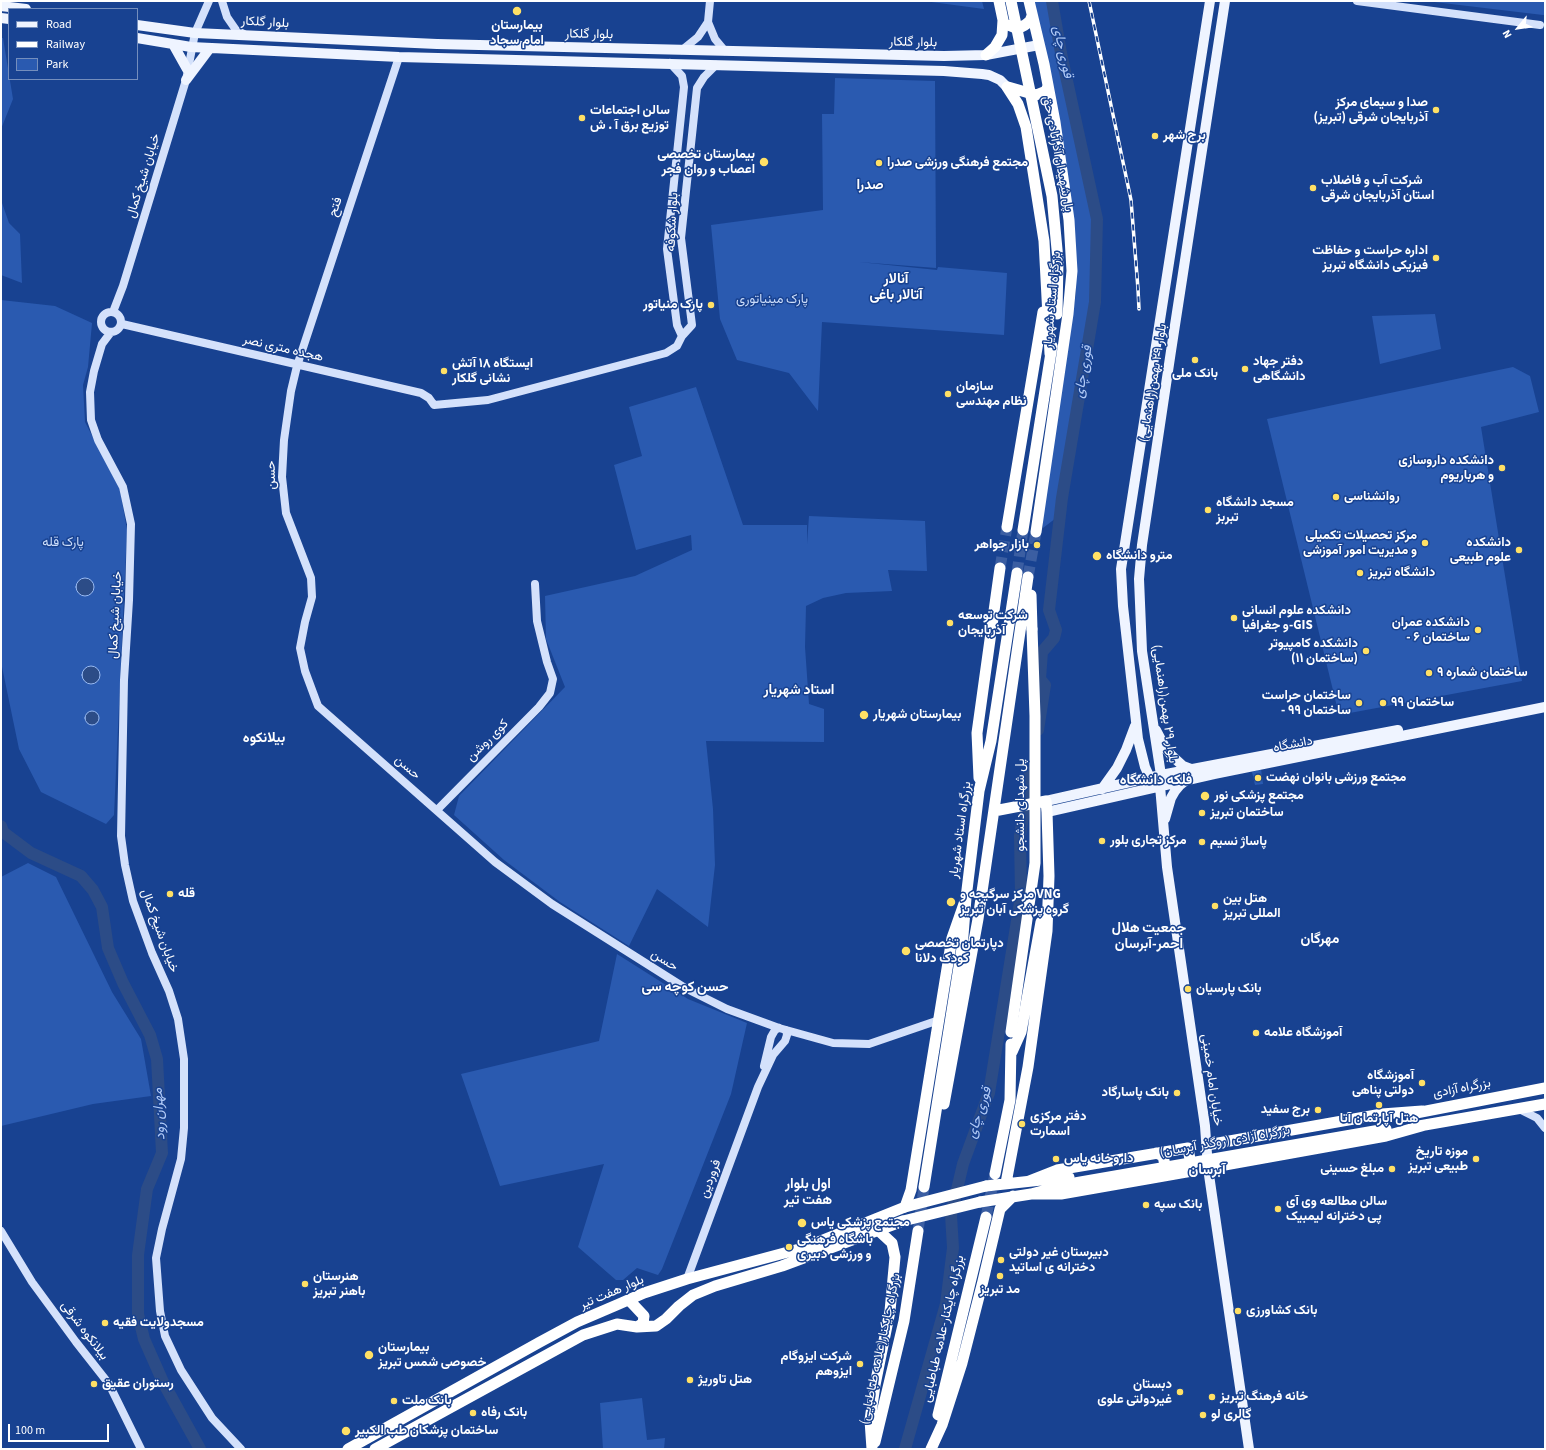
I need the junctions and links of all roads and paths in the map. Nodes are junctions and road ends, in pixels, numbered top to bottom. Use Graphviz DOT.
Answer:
graph roads {
  1 [pos="210,1"];
  2 [pos="222,1"];
  3 [pos="710,1"];
  4 [pos="999,1"];
  5 [pos="1011,1"];
  6 [pos="1029,1"];
  7 [pos="1210,1"];
  8 [pos="1225,1"];
  9 [pos="1357,1"];
  10 [pos="1,6"];
  11 [pos="18,8"];
  12 [pos="1032,16"];
  13 [pos="1003,20"];
  14 [pos="708,22"];
  15 [pos="138,25"];
  16 [pos="1540,25"];
  17 [pos="194,32"];
  18 [pos="249,35"];
  19 [pos="138,38"];
  20 [pos="173,44"];
  21 [pos="1039,45"];
  22 [pos="191,47"];
  23 [pos="210,48"];
  24 [pos="682,50"];
  25 [pos="726,51"];
  26 [pos="986,55"];
  27 [pos="399,57"];
  28 [pos="670,63"];
  29 [pos="716,65"];
  30 [pos="187,69"];
  31 [pos="186,80"];
  32 [pos="1048,86"];
  33 [pos="684,87"];
  34 [pos="1007,87"];
  35 [pos="697,88"];
  36 [pos="1055,122"];
  37 [pos="1026,127"];
  38 [pos="1172,244"];
  39 [pos="1188,246"];
  40 [pos="1046,293"];
  41 [pos="114,312"];
  42 [pos="1057,314"];
  43 [pos="122,324"];
  44 [pos="111,332"];
  45 [pos="682,336"];
  46 [pos="1050,354"];
  47 [pos="298,366"];
  48 [pos="434,405"];
  49 [pos="1007,527"];
  50 [pos="1023,530"];
  51 [pos="1036,532"];
  52 [pos="1000,568"];
  53 [pos="1017,573"];
  54 [pos="535,584"];
  55 [pos="1545,702"];
  56 [pos="1545,707"];
  57 [pos="1136,724"];
  58 [pos="1153,725"];
  59 [pos="1154,737"];
  60 [pos="1138,739"];
  61 [pos="1191,770"];
  62 [pos="1161,775"];
  63 [pos="1150,778"];
  64 [pos="1187,780"];
  65 [pos="1160,786"];
  66 [pos="1102,789"];
  67 [pos="980,791"];
  68 [pos="1047,806"];
  69 [pos="437,810"];
  70 [pos="994,810"];
  71 [pos="1163,825"];
  72 [pos="1049,876"];
  73 [pos="966,898"];
  74 [pos="938,1020"];
  75 [pos="783,1029"];
  76 [pos="772,1049"];
  77 [pos="1012,1052"];
  78 [pos="1545,1088"];
  79 [pos="1545,1104"];
  80 [pos="1519,1109"];
  81 [pos="1422,1111"];
  82 [pos="1386,1125"];
  83 [pos="1425,1125"];
  84 [pos="1545,1128"];
  85 [pos="1285,1131"];
  86 [pos="932,1136"];
  87 [pos="1207,1144"];
  88 [pos="1156,1153"];
  89 [pos="1290,1153"];
  90 [pos="1208,1168"];
  91 [pos="995,1174"];
  92 [pos="1158,1176"];
  93 [pos="1069,1180"];
  94 [pos="1030,1181"];
  95 [pos="1006,1183"];
  96 [pos="924,1186"];
  97 [pos="1031,1194"];
  98 [pos="1013,1196"];
  99 [pos="905,1207"];
  100 [pos="986,1216"];
  101 [pos="1,1230"];
  102 [pos="879,1231"];
  103 [pos="918,1231"];
  104 [pos="687,1279"];
  105 [pos="694,1295"];
  106 [pos="629,1300"];
  107 [pos="637,1327"];
  108 [pos="141,1449"];
  109 [pos="241,1449"];
  110 [pos="348,1449"];
  111 [pos="375,1449"];
  112 [pos="873,1449"];
  113 [pos="930,1449"];
  114 [pos="1249,1449"];
  1 -- 17 [label="street, خیابان شیخ کمال"];
  2 -- 18 [label="street"];
  3 -- 14 [label="street"];
  4 -- 13 [label="highway"];
  5 -- 42 [label="highway, پل شهیدان آذرآبادی حق, bridge"];
  6 -- 12 [label="highway, بزرگراه استاد شهریار"];
  7 -- 38 [label="main road, بلوار ٢٩ بهمن(راهنمایی)"];
  8 -- 39 [label="main road, بلوار ٢٩ بهمن(راهنمایی)"];
  9 -- 16 [label="street"];
  10 -- 11 [label="main road"];
  12 -- 13 [label="highway"];
  12 -- 21 [label="highway, بزرگراه استاد شهریار"];
  13 -- 26 [label="highway"];
  14 -- 24 [label="street"];
  14 -- 25 [label="street"];
  15 -- 17 [label="main road, بلوار گلکار"];
  17 -- 18 [label="main road, بلوار گلکار"];
  17 -- 22 [label="street, خیابان شیخ کمال"];
  18 -- 24 [label="main road, بلوار گلکار"];
  19 -- 20 [label="main road, بلوار گلکار"];
  20 -- 22 [label="main road, بلوار گلکار"];
  20 -- 30 [label="main road"];
  21 -- 26 [label="main road, بلوار گلکار"];
  21 -- 32 [label="highway, بزرگراه استاد شهریار"];
  22 -- 23 [label="main road, بلوار گلکار"];
  22 -- 30 [label="street, خیابان شیخ کمال"];
  23 -- 27 [label="main road, بلوار گلکار"];
  23 -- 31 [label="main road"];
  24 -- 25 [label="main road, بلوار گلکار"];
  25 -- 26 [label="main road, بلوار گلکار"];
  27 -- 28 [label="main road, بلوار گلکار"];
  27 -- 47 [label="street, فتح"];
  28 -- 29 [label="main road, بلوار گلکار"];
  28 -- 33 [label="street"];
  29 -- 34 [label="main road, بلوار گلکار"];
  29 -- 35 [label="street"];
  30 -- 31 [label="street, خیابان شیخ کمال"];
  31 -- 41 [label="street, خیابان شیخ کمال"];
  32 -- 34 [label="highway"];
  32 -- 36 [label="highway, بزرگراه استاد شهریار"];
  33 -- 35 [label="street"];
  33 -- 45 [label="street, بلوار شکوفه"];
  34 -- 37 [label="highway"];
  35 -- 45 [label="street, بلوار شکوفه"];
  36 -- 37 [label="highway"];
  36 -- 51 [label="highway, بزرگراه استاد شهریار"];
  37 -- 40 [label="highway"];
  38 -- 39 [label="main road"];
  38 -- 57 [label="main road, بلوار ٢٩ بهمن(راهنمایی)"];
  39 -- 58 [label="main road, بلوار ٢٩ بهمن(راهنمایی)"];
  40 -- 46 [label="highway"];
  40 -- 49 [label="highway"];
  41 -- 43 [label="street"];
  41 -- 44 [label="street"];
  42 -- 46 [label="highway, بزرگراه استاد شهریار"];
  43 -- 44 [label="street"];
  43 -- 47 [label="street, هجده متری نصر"];
  44 -- 109 [label="street, خیابان شیخ کمال"];
  45 -- 48 [label="street, بلوار شکوفه"];
  46 -- 50 [label="highway, بزرگراه استاد شهریار"];
  47 -- 48 [label="street, هجده متری نصر"];
  47 -- 69 [label="street, حسن"];
  52 -- 67 [label="highway"];
  53 -- 67 [label="highway, بزرگراه استاد شهریار"];
  54 -- 69 [label="street, کوی روشن"];
  55 -- 61 [label="main road, دانشگاه"];
  56 -- 64 [label="main road, دانشگاه"];
  57 -- 60 [label="main road, بلوار ٢٩ بهمن(راهنمایی)"];
  57 -- 66 [label="main road"];
  58 -- 59 [label="main road, بلوار ٢٩ بهمن(راهنمایی)"];
  58 -- 61 [label="main road"];
  59 -- 60 [label="main road"];
  59 -- 62 [label="main road, بلوار ٢٩ بهمن(راهنمایی)"];
  60 -- 63 [label="main road, بلوار ٢٩ بهمن(راهنمایی)"];
  61 -- 62 [label="main road, دانشگاه"];
  62 -- 63 [label="main road, دانشگاه"];
  62 -- 65 [label="main road, بلوار ٢٩ بهمن(راهنمایی)"];
  63 -- 65 [label="main road"];
  63 -- 66 [label="main road, دانشگاه"];
  64 -- 65 [label="main road, دانشگاه"];
  64 -- 71 [label="main road"];
  65 -- 68 [label="main road, دانشگاه"];
  65 -- 71 [label="main road, خیابان امام خمینی"];
  66 -- 68 [label="main road, دانشگاه"];
  67 -- 73 [label="highway, بزرگراه استاد شهریار"];
  68 -- 70 [label="highway"];
  68 -- 72 [label="highway"];
  69 -- 75 [label="street, حسن"];
  70 -- 77 [label="highway, پل شهدای دانشجو, bridge"];
  70 -- 86 [label="highway"];
  71 -- 87 [label="main road, خیابان امام خمینی"];
  72 -- 77 [label="highway"];
  72 -- 95 [label="highway"];
  73 -- 74 [label="highway"];
  73 -- 86 [label="highway, بزرگراه استاد شهریار"];
  74 -- 75 [label="street"];
  74 -- 99 [label="highway"];
  75 -- 76 [label="street"];
  75 -- 76 [label="street"];
  76 -- 104 [label="street, فروردین"];
  77 -- 91 [label="highway, پل شهدای دانشجو"];
  78 -- 81 [label="highway, بزرگراه آزادی"];
  79 -- 80 [label="highway"];
  80 -- 83 [label="highway"];
  80 -- 84 [label="street"];
  81 -- 82 [label="highway, بزرگراه آزادی"];
  81 -- 85 [label="highway"];
  82 -- 83 [label="highway"];
  82 -- 93 [label="highway, بزرگراه آزادی (روگذر آبرسان), bridge"];
  83 -- 89 [label="highway"];
  85 -- 87 [label="highway"];
  85 -- 89 [label="highway"];
  86 -- 96 [label="highway, بزرگراه استاد شهریار"];
  87 -- 90 [label="main road, خیابان امام خمینی"];
  88 -- 92 [label="highway"];
  88 -- 92 [label="highway"];
  88 -- 94 [label="highway"];
  89 -- 90 [label="highway"];
  90 -- 114 [label="main road, خیابان امام خمینی"];
  92 -- 97 [label="highway"];
  93 -- 94 [label="highway, بلوار هفت تیر"];
  93 -- 97 [label="highway"];
  94 -- 95 [label="highway, بلوار هفت تیر"];
  95 -- 99 [label="highway, بلوار هفت تیر, bridge"];
  97 -- 98 [label="highway"];
  98 -- 102 [label="highway, bridge"];
  98 -- 113 [label="highway"];
  99 -- 104 [label="highway, بلوار هفت تیر"];
  100 -- 113 [label="highway, بزرگراه چایکنار-علامه طباطبایی"];
  101 -- 108 [label="street, بیلانکوه شرقی"];
  102 -- 105 [label="highway"];
  102 -- 112 [label="highway"];
  103 -- 112 [label="highway, بزرگراه چایکنار(علامه طباطبایی)"];
  104 -- 105 [label="highway"];
  104 -- 106 [label="highway, بلوار هفت تیر"];
  105 -- 107 [label="highway"];
  106 -- 107 [label="highway"];
  106 -- 110 [label="highway, بلوار هفت تیر"];
  107 -- 111 [label="highway"];
}
